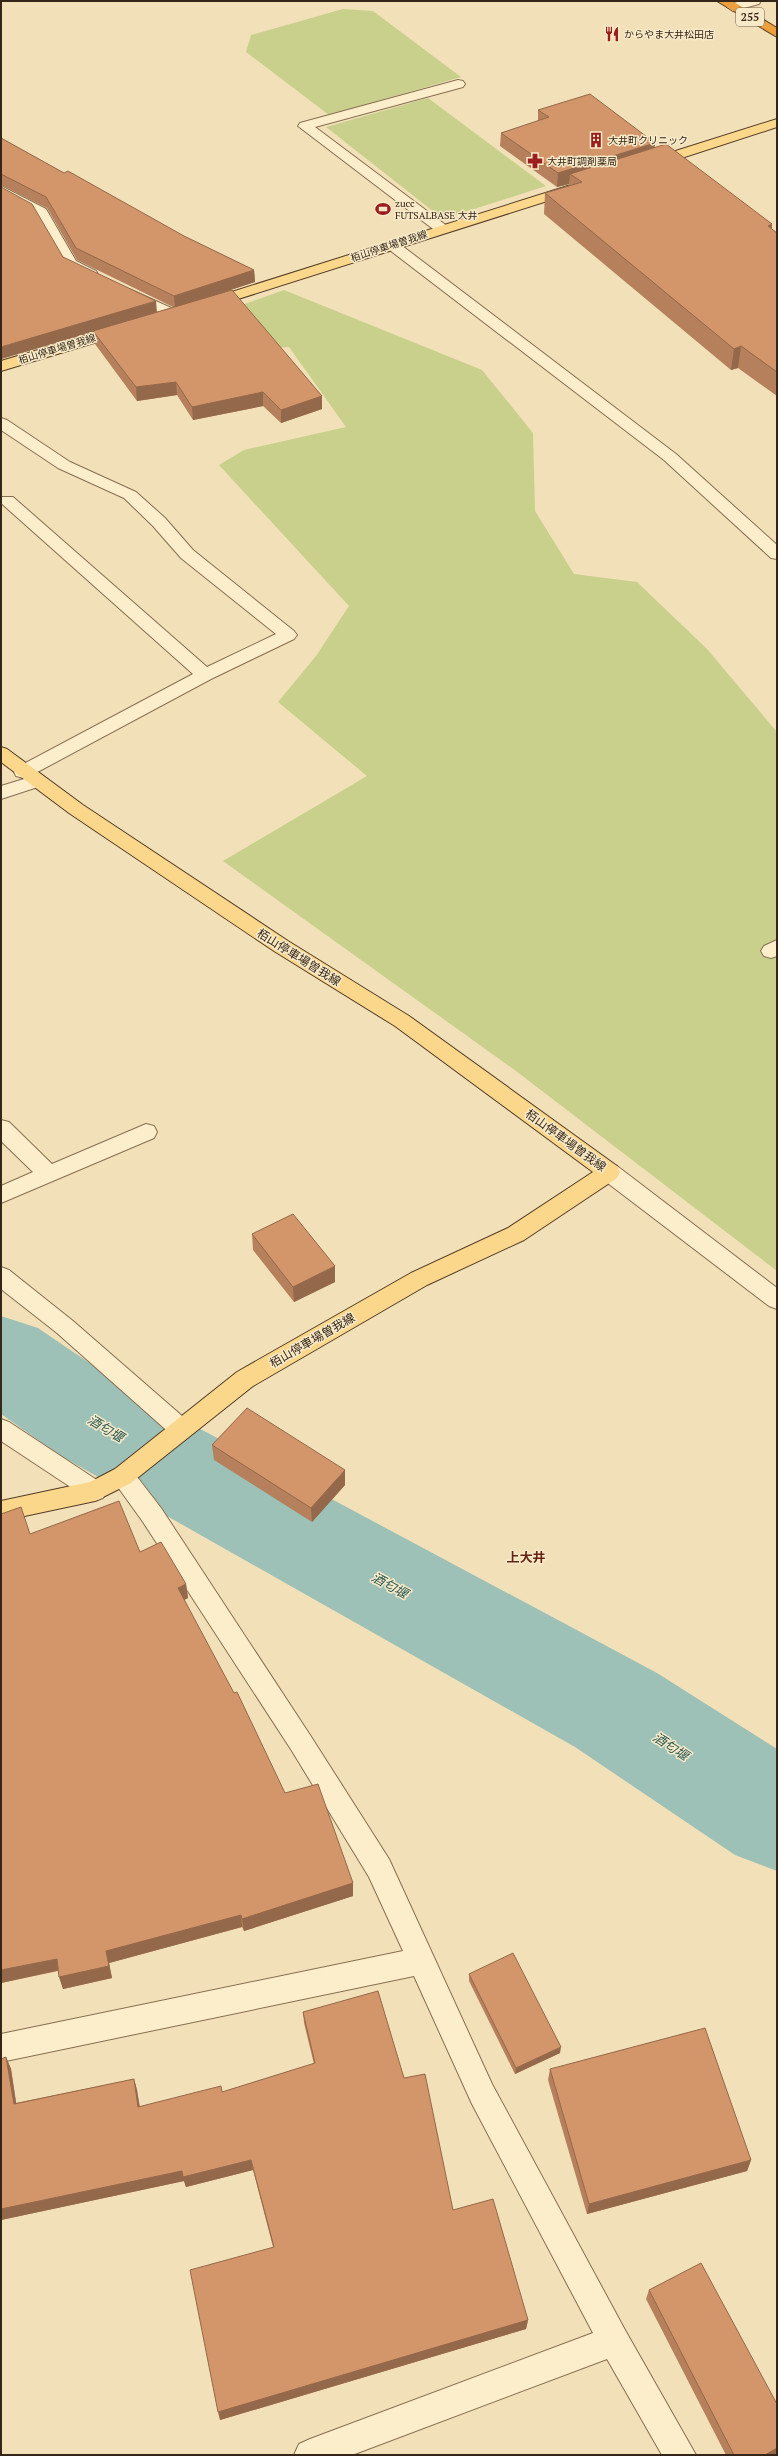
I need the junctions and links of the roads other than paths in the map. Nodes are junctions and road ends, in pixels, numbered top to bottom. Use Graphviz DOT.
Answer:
graph roads {
  1 [pos="755,1"];
  2 [pos="728,4"];
  3 [pos="777,33"];
  4 [pos="458,84"];
  5 [pos="777,123"];
  6 [pos="638,167"];
  7 [pos="586,184"];
  8 [pos="1,190"];
  9 [pos="442,229"];
  10 [pos="392,245"];
  11 [pos="104,281"];
  12 [pos="118,287"];
  13 [pos="173,314"];
  14 [pos="150,321"];
  15 [pos="136,326"];
  16 [pos="1,366"];
  17 [pos="1,424"];
  18 [pos="7,500"];
  19 [pos="777,554"];
  20 [pos="205,675"];
  21 [pos="1,752"];
  22 [pos="30,776"];
  23 [pos="1,793"];
  24 [pos="1,1128"];
  25 [pos="146,1132"];
  26 [pos="609,1172"];
  27 [pos="48,1173"];
  28 [pos="1,1195"];
  29 [pos="1,1276"];
  30 [pos="777,1300"];
  31 [pos="1,1429"];
  32 [pos="181,1429"];
  33 [pos="123,1476"];
  34 [pos="95,1491"];
  35 [pos="1,1512"];
  36 [pos="422,1961"];
  37 [pos="1,2048"];
  38 [pos="614,2341"];
  39 [pos="310,2455"];
  40 [pos="680,2455"];
  1 -- 2 [label="street"];
  2 -- 3 [label="highway, 255"];
  4 -- 9 [label="street"];
  5 -- 6 [label="main road"];
  7 -- 9 [label="main road, 栢山停車場曽我線"];
  8 -- 11 [label="street"];
  9 -- 10 [label="main road, 栢山停車場曽我線"];
  10 -- 13 [label="main road, 栢山停車場曽我線"];
  10 -- 19 [label="street"];
  12 -- 13 [label="street"];
  13 -- 14 [label="main road, 栢山停車場曽我線"];
  15 -- 16 [label="main road, 栢山停車場曽我線"];
  17 -- 20 [label="street"];
  18 -- 20 [label="street"];
  20 -- 22 [label="street"];
  21 -- 22 [label="main road, 栢山停車場曽我線"];
  22 -- 23 [label="street"];
  22 -- 26 [label="main road, 栢山停車場曽我線"];
  24 -- 27 [label="street"];
  25 -- 27 [label="street"];
  26 -- 30 [label="street"];
  26 -- 32 [label="main road, 栢山停車場曽我線"];
  27 -- 28 [label="street"];
  29 -- 32 [label="street"];
  31 -- 34 [label="street"];
  32 -- 33 [label="main road, 栢山停車場曽我線"];
  33 -- 34 [label="main road, 栢山停車場曽我線"];
  33 -- 36 [label="street"];
  34 -- 35 [label="main road, 栢山停車場曽我線"];
  36 -- 37 [label="street"];
  36 -- 38 [label="street"];
  38 -- 39 [label="street"];
  38 -- 40 [label="street"];
}
